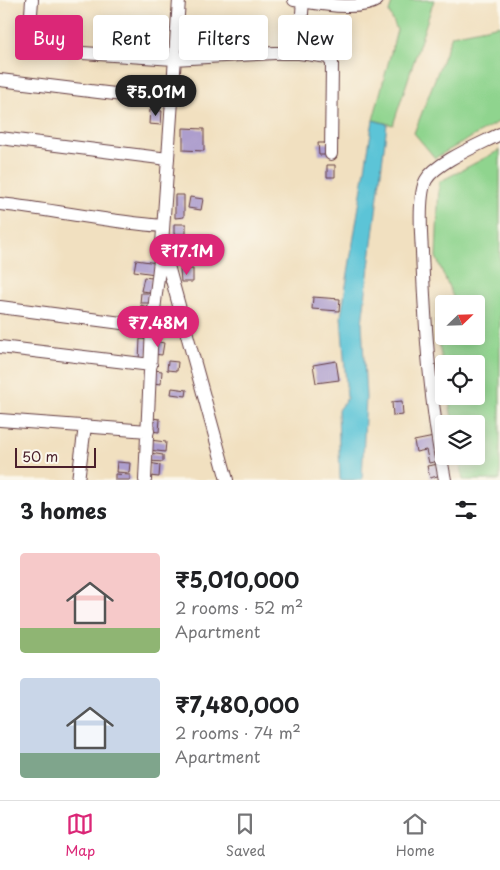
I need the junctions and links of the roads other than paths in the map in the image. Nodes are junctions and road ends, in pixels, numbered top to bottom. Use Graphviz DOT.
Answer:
graph roads {
  1 [pos="32,0"];
  2 [pos="179,0"];
  3 [pos="300,0"];
  4 [pos="377,0"];
  5 [pos="300,15"];
  6 [pos="278,53"];
  7 [pos="174,59"];
  8 [pos="330,60"];
  9 [pos="0,80"];
  10 [pos="172,101"];
  11 [pos="500,134"];
  12 [pos="0,138"];
  13 [pos="331,154"];
  14 [pos="168,159"];
  15 [pos="0,204"];
  16 [pos="163,226"];
  17 [pos="162,244"];
  18 [pos="0,308"];
  19 [pos="152,326"];
  20 [pos="0,348"];
  21 [pos="151,365"];
  22 [pos="0,420"];
  23 [pos="85,426"];
  24 [pos="148,431"];
  25 [pos="78,480"];
  26 [pos="145,480"];
  27 [pos="227,480"];
  28 [pos="445,480"];
  1 -- 7 [label="street"];
  2 -- 7 [label="street"];
  3 -- 4 [label="street"];
  3 -- 5 [label="street"];
  6 -- 7 [label="street"];
  7 -- 10 [label="street"];
  8 -- 13 [label="street"];
  9 -- 10 [label="street"];
  10 -- 14 [label="street"];
  11 -- 28 [label="street"];
  12 -- 14 [label="street"];
  14 -- 16 [label="street"];
  15 -- 16 [label="street"];
  16 -- 17 [label="street"];
  17 -- 19 [label="street"];
  17 -- 27 [label="street"];
  18 -- 19 [label="street"];
  19 -- 21 [label="street"];
  20 -- 21 [label="street"];
  21 -- 24 [label="street"];
  22 -- 23 [label="street"];
  23 -- 24 [label="street"];
  23 -- 25 [label="street"];
  24 -- 26 [label="street"];
}
